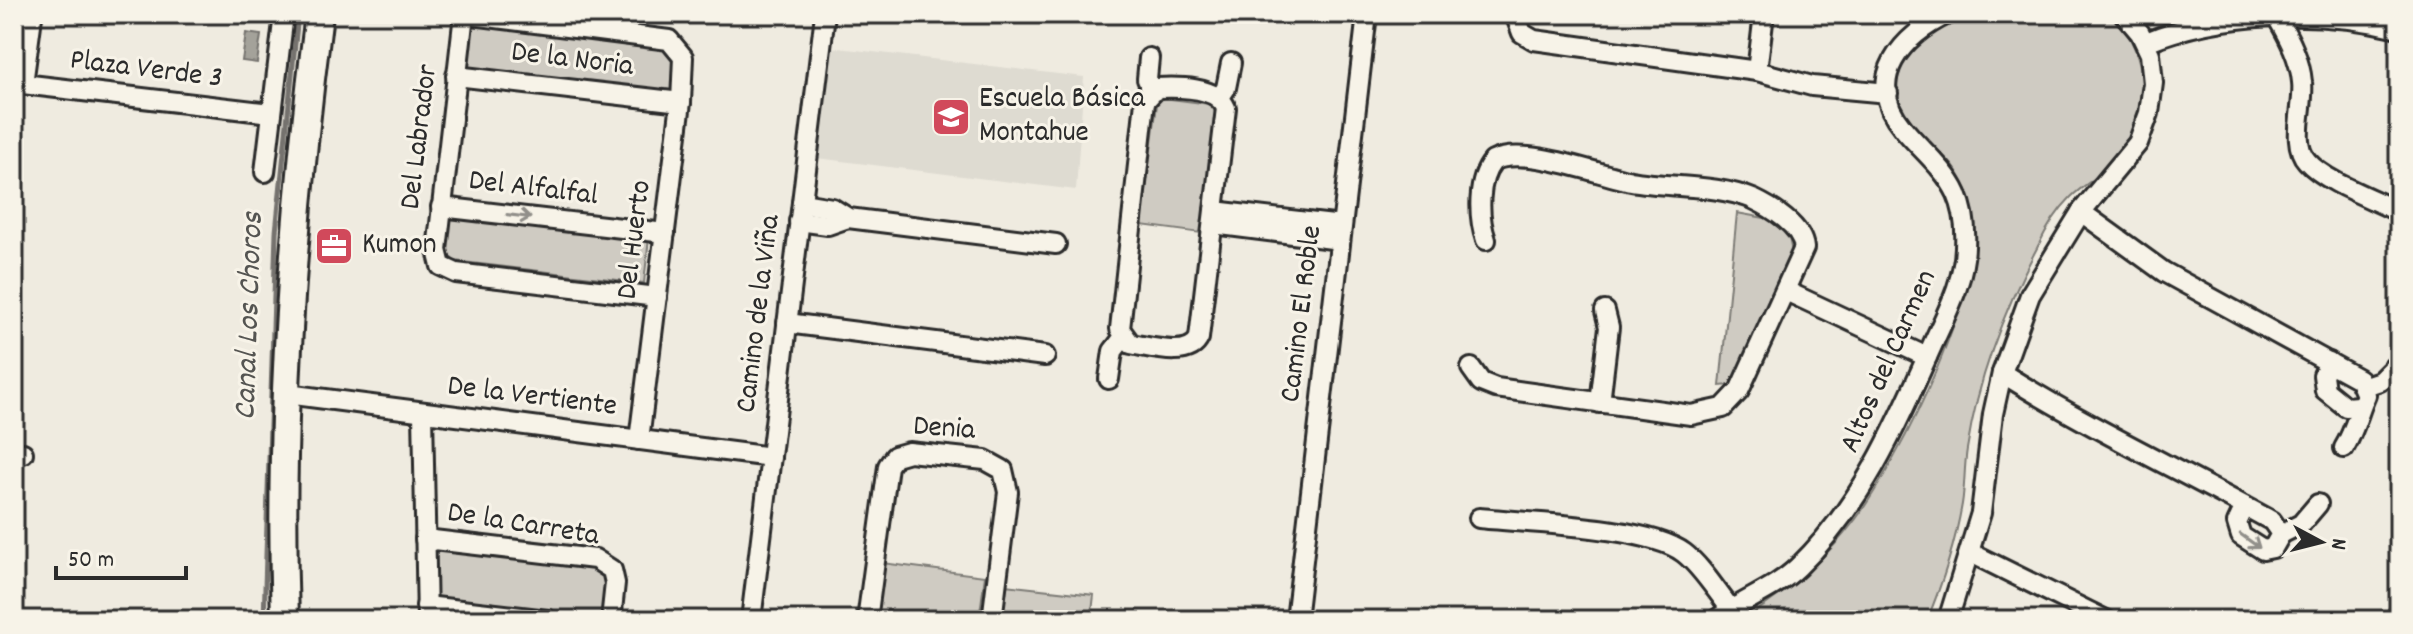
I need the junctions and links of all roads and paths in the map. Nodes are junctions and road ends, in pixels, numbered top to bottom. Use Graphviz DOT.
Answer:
graph roads {
  1 [pos="284,14"];
  2 [pos="319,14"];
  3 [pos="464,14"];
  4 [pos="825,14"];
  5 [pos="1367,14"];
  6 [pos="1515,14"];
  7 [pos="1764,14"];
  8 [pos="1948,14"];
  9 [pos="2124,14"];
  10 [pos="32,17"];
  11 [pos="2278,19"];
  12 [pos="2399,28"];
  13 [pos="2146,42"];
  14 [pos="1149,58"];
  15 [pos="1231,63"];
  16 [pos="1757,71"];
  17 [pos="456,76"];
  18 [pos="19,84"];
  19 [pos="1152,90"];
  20 [pos="1888,93"];
  21 [pos="1220,97"];
  22 [pos="681,102"];
  23 [pos="271,113"];
  24 [pos="265,172"];
  25 [pos="441,207"];
  26 [pos="800,212"];
  27 [pos="2081,212"];
  28 [pos="2399,212"];
  29 [pos="1214,218"];
  30 [pos="665,233"];
  31 [pos="1341,233"];
  32 [pos="1486,240"];
  33 [pos="1056,244"];
  34 [pos="1786,291"];
  35 [pos="657,297"];
  36 [pos="1605,311"];
  37 [pos="787,323"];
  38 [pos="1123,338"];
  39 [pos="1045,356"];
  40 [pos="1927,357"];
  41 [pos="2329,362"];
  42 [pos="2394,367"];
  43 [pos="1471,368"];
  44 [pos="2002,373"];
  45 [pos="1109,379"];
  46 [pos="2365,386"];
  47 [pos="287,394"];
  48 [pos="1600,403"];
  49 [pos="2358,406"];
  50 [pos="423,412"];
  51 [pos="639,440"];
  52 [pos="2344,448"];
  53 [pos="771,457"];
  54 [pos="2318,504"];
  55 [pos="2245,506"];
  56 [pos="1479,518"];
  57 [pos="2281,534"];
  58 [pos="425,539"];
  59 [pos="1971,553"];
  60 [pos="426,613"];
  61 [pos="2399,613"];
  62 [pos="1724,615"];
  63 [pos="285,620"];
  64 [pos="548,620"];
  65 [pos="611,620"];
  66 [pos="751,620"];
  67 [pos="867,620"];
  68 [pos="992,620"];
  69 [pos="1296,620"];
  70 [pos="1948,620"];
  71 [pos="2106,620"];
  72 [pos="2395,620"];
  1 -- 23 [label="street"];
  2 -- 47 [label="street"];
  3 -- 17 [label="street, Del Labrador"];
  3 -- 22 [label="street, Del Huerto"];
  4 -- 26 [label="street, Camino de la Viña"];
  5 -- 31 [label="street, Camino El Roble"];
  6 -- 16 [label="street"];
  7 -- 16 [label="street"];
  8 -- 20 [label="street"];
  9 -- 13 [label="street"];
  10 -- 18 [label="street"];
  11 -- 12 [label="street"];
  11 -- 13 [label="street"];
  11 -- 28 [label="street"];
  13 -- 27 [label="street"];
  14 -- 19 [label="street"];
  15 -- 21 [label="street"];
  16 -- 20 [label="street"];
  17 -- 22 [label="street, De la Noria"];
  17 -- 25 [label="street, Del Labrador"];
  18 -- 23 [label="street, Plaza Verde 3"];
  19 -- 21 [label="street"];
  19 -- 38 [label="street"];
  20 -- 40 [label="street, Altos del Carmen"];
  21 -- 29 [label="street"];
  22 -- 30 [label="street, Del Huerto"];
  23 -- 24 [label="street"];
  25 -- 30 [label="street, Del Alfalfal, one-way"];
  25 -- 35 [label="street, Del Labrador"];
  26 -- 33 [label="street"];
  26 -- 37 [label="street, Camino de la Viña"];
  27 -- 41 [label="street"];
  27 -- 44 [label="street"];
  29 -- 31 [label="street"];
  29 -- 38 [label="street"];
  30 -- 35 [label="street, Del Huerto"];
  31 -- 69 [label="street, Camino El Roble"];
  32 -- 34 [label="street"];
  34 -- 40 [label="street"];
  34 -- 48 [label="street"];
  35 -- 51 [label="street, Del Huerto"];
  36 -- 48 [label="street"];
  37 -- 39 [label="street"];
  37 -- 53 [label="street, Camino de la Viña"];
  38 -- 45 [label="street"];
  40 -- 62 [label="street, Altos del Carmen"];
  41 -- 46 [label="street"];
  41 -- 49 [label="street"];
  42 -- 46 [label="street"];
  43 -- 48 [label="street"];
  44 -- 55 [label="street"];
  44 -- 59 [label="street"];
  46 -- 49 [label="street"];
  47 -- 50 [label="street, De la Vertiente"];
  47 -- 63 [label="street"];
  49 -- 52 [label="street"];
  50 -- 51 [label="street, De la Vertiente"];
  50 -- 58 [label="street"];
  51 -- 53 [label="street, De la Vertiente"];
  53 -- 66 [label="street, Camino de la Viña"];
  54 -- 57 [label="street"];
  55 -- 57 [label="street"];
  55 -- 57 [label="street, one-way"];
  56 -- 62 [label="street"];
  58 -- 60 [label="street"];
  58 -- 65 [label="street, De la Carreta"];
  59 -- 70 [label="street"];
  59 -- 71 [label="street"];
  60 -- 64 [label="street"];
  61 -- 72 [label="street"];
  67 -- 68 [label="street, Denia"];
}
